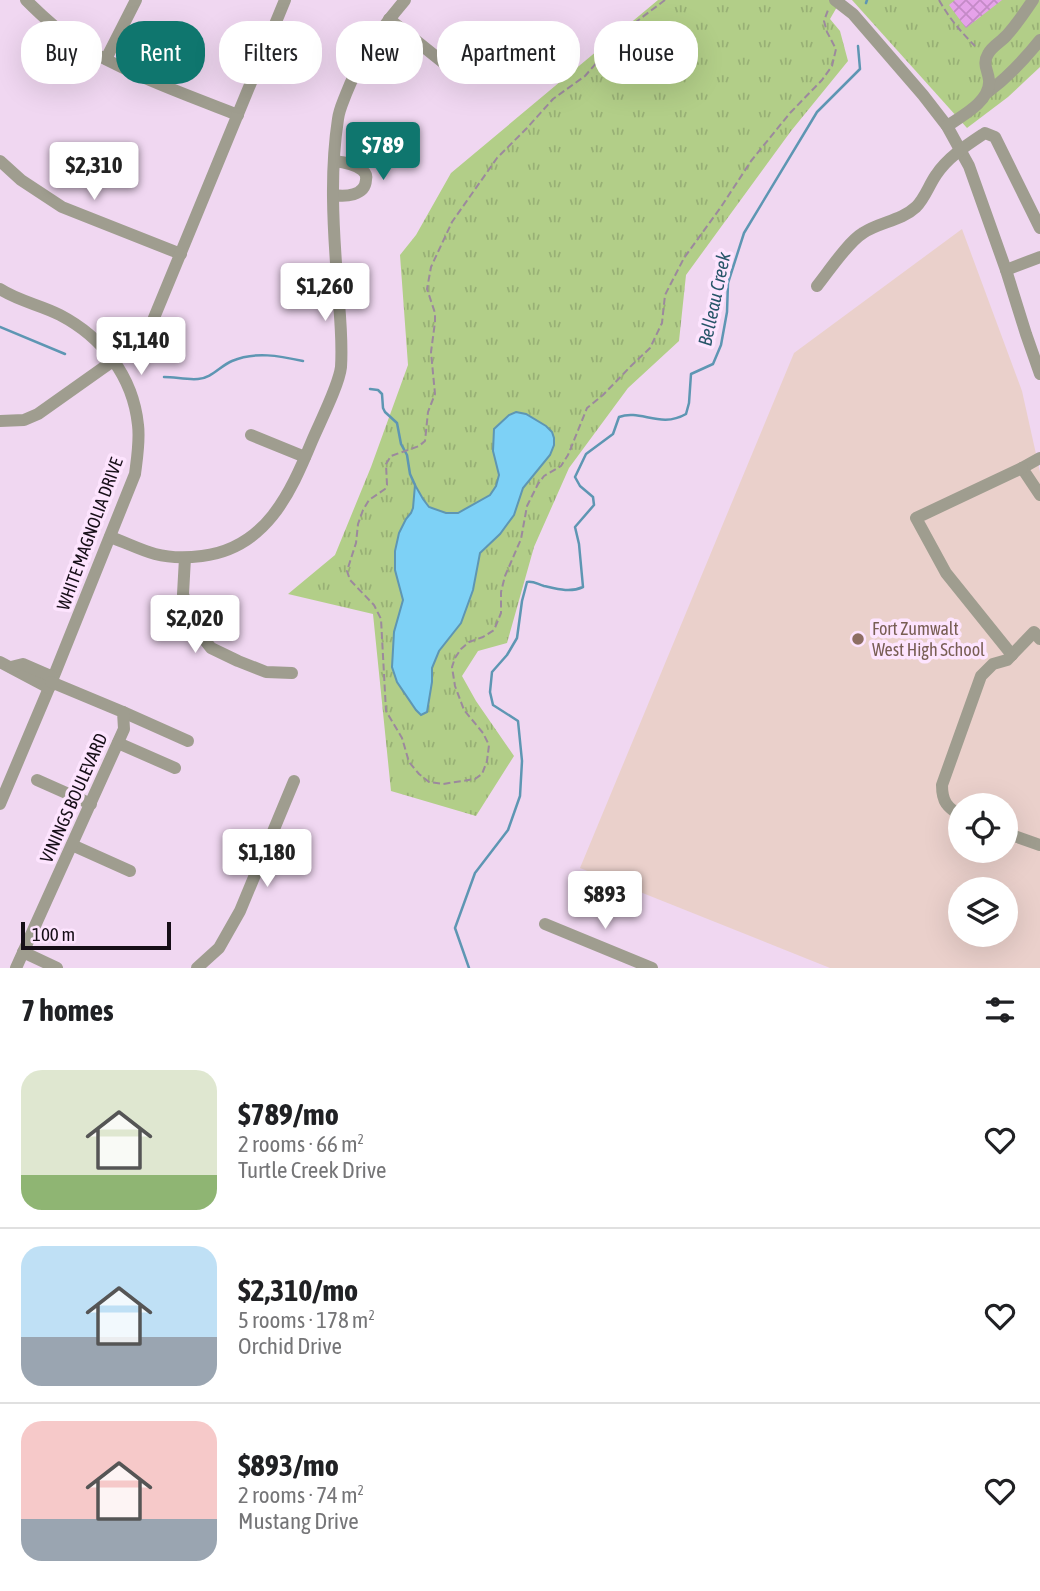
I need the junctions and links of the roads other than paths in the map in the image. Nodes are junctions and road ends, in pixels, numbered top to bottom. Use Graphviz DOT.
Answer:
graph roads {
  1 [pos="26,0"];
  2 [pos="136,0"];
  3 [pos="285,0"];
  4 [pos="405,0"];
  5 [pos="1033,0"];
  6 [pos="832,3"];
  7 [pos="389,19"];
  8 [pos="1040,40"];
  9 [pos="437,57"];
  10 [pos="106,59"];
  11 [pos="988,92"];
  12 [pos="238,116"];
  13 [pos="947,126"];
  14 [pos="961,150"];
  15 [pos="0,161"];
  16 [pos="334,161"];
  17 [pos="333,195"];
  18 [pos="1040,228"];
  19 [pos="181,254"];
  20 [pos="1040,257"];
  21 [pos="1006,271"];
  22 [pos="817,286"];
  23 [pos="0,289"];
  24 [pos="114,359"];
  25 [pos="1040,374"];
  26 [pos="0,421"];
  27 [pos="251,435"];
  28 [pos="305,457"];
  29 [pos="1040,458"];
  30 [pos="1023,468"];
  31 [pos="1040,495"];
  32 [pos="110,537"];
  33 [pos="185,558"];
  34 [pos="1038,633"];
  35 [pos="1012,655"];
  36 [pos="6,664"];
  37 [pos="292,673"];
  38 [pos="51,682"];
  39 [pos="123,712"];
  40 [pos="188,741"];
  41 [pos="118,743"];
  42 [pos="175,768"];
  43 [pos="37,780"];
  44 [pos="294,781"];
  45 [pos="0,804"];
  46 [pos="91,804"];
  47 [pos="948,806"];
  48 [pos="1018,837"];
  49 [pos="72,845"];
  50 [pos="1040,845"];
  51 [pos="130,871"];
  52 [pos="545,924"];
  53 [pos="23,953"];
  54 [pos="16,968"];
  55 [pos="57,968"];
  56 [pos="197,968"];
  57 [pos="652,968"];
  1 -- 10 [label="street"];
  2 -- 10 [label="street"];
  3 -- 12 [label="street"];
  4 -- 7 [label="street"];
  5 -- 11 [label="street"];
  6 -- 13 [label="street"];
  7 -- 9 [label="street"];
  7 -- 16 [label="street"];
  8 -- 11 [label="street"];
  10 -- 12 [label="street"];
  11 -- 13 [label="street"];
  12 -- 19 [label="street"];
  13 -- 14 [label="street"];
  14 -- 18 [label="street"];
  14 -- 21 [label="street"];
  14 -- 22 [label="street"];
  15 -- 19 [label="street"];
  16 -- 17 [label="street"];
  16 -- 17 [label="street"];
  17 -- 28 [label="street"];
  19 -- 24 [label="street"];
  20 -- 21 [label="street"];
  21 -- 25 [label="street"];
  23 -- 24 [label="street, WHITE MAGNOLIA DRIVE"];
  24 -- 26 [label="street"];
  24 -- 32 [label="street, WHITE MAGNOLIA DRIVE"];
  27 -- 28 [label="street"];
  28 -- 33 [label="street"];
  29 -- 30 [label="street"];
  30 -- 31 [label="street"];
  30 -- 35 [label="street"];
  32 -- 33 [label="street"];
  32 -- 38 [label="street, WHITE MAGNOLIA DRIVE"];
  33 -- 37 [label="street"];
  34 -- 35 [label="street"];
  35 -- 47 [label="street"];
  36 -- 38 [label="street"];
  38 -- 39 [label="street"];
  38 -- 45 [label="street, WHITE MAGNOLIA DRIVE"];
  39 -- 40 [label="street"];
  39 -- 41 [label="street, VININGS BOULEVARD"];
  41 -- 42 [label="street"];
  41 -- 46 [label="street, VININGS BOULEVARD"];
  43 -- 46 [label="street"];
  44 -- 56 [label="street"];
  46 -- 49 [label="street, VININGS BOULEVARD"];
  48 -- 50 [label="street"];
  49 -- 51 [label="street"];
  49 -- 53 [label="street, VININGS BOULEVARD"];
  52 -- 57 [label="street"];
  53 -- 54 [label="street, VININGS BOULEVARD"];
  53 -- 55 [label="street"];
}
